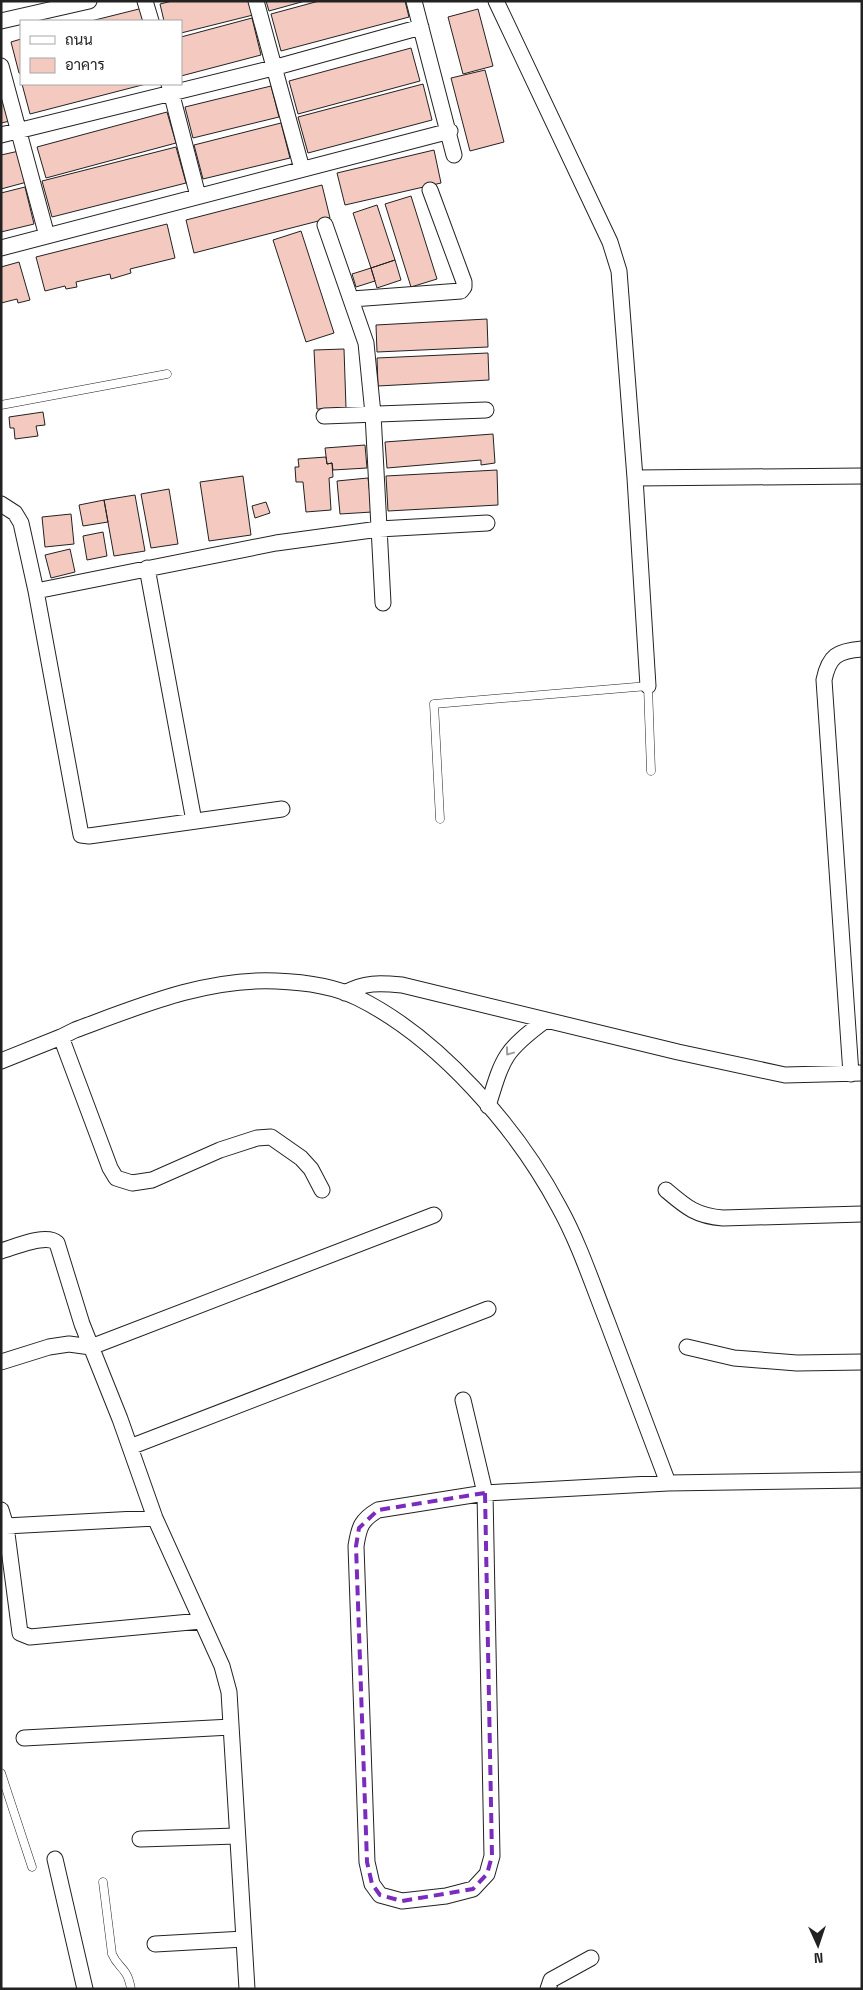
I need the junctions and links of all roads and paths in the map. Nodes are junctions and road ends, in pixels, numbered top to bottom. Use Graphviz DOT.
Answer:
graph roads {
  1 [pos="89,1"];
  2 [pos="145,1"];
  3 [pos="256,1"];
  4 [pos="414,1"];
  5 [pos="496,1"];
  6 [pos="151,20"];
  7 [pos="1,21"];
  8 [pos="421,27"];
  9 [pos="1,66"];
  10 [pos="273,68"];
  11 [pos="170,89"];
  12 [pos="19,130"];
  13 [pos="450,131"];
  14 [pos="1,135"];
  15 [pos="454,155"];
  16 [pos="302,169"];
  17 [pos="430,190"];
  18 [pos="198,196"];
  19 [pos="324,225"];
  20 [pos="47,236"];
  21 [pos="1,248"];
  22 [pos="352,299"];
  23 [pos="167,374"];
  24 [pos="1,405"];
  25 [pos="486,410"];
  26 [pos="373,414"];
  27 [pos="324,416"];
  28 [pos="862,476"];
  29 [pos="635,478"];
  30 [pos="1,504"];
  31 [pos="487,523"];
  32 [pos="379,529"];
  33 [pos="147,568"];
  34 [pos="36,591"];
  35 [pos="383,603"];
  36 [pos="862,650"];
  37 [pos="648,686"];
  38 [pos="651,771"];
  39 [pos="282,809"];
  40 [pos="440,818"];
  41 [pos="194,821"];
  42 [pos="345,993"];
  43 [pos="546,1020"];
  44 [pos="61,1037"];
  45 [pos="1,1061"];
  46 [pos="856,1073"];
  47 [pos="488,1106"];
  48 [pos="322,1190"];
  49 [pos="666,1190"];
  50 [pos="862,1214"];
  51 [pos="434,1215"];
  52 [pos="1,1251"];
  53 [pos="488,1309"];
  54 [pos="687,1347"];
  55 [pos="91,1348"];
  56 [pos="1,1362"];
  57 [pos="862,1362"];
  58 [pos="464,1400"];
  59 [pos="130,1447"];
  60 [pos="862,1480"];
  61 [pos="668,1484"];
  62 [pos="485,1493"];
  63 [pos="1,1510"];
  64 [pos="155,1518"];
  65 [pos="6,1526"];
  66 [pos="201,1621"];
  67 [pos="231,1727"];
  68 [pos="24,1738"];
  69 [pos="1,1772"];
  70 [pos="237,1836"];
  71 [pos="140,1839"];
  72 [pos="55,1860"];
  73 [pos="32,1867"];
  74 [pos="103,1882"];
  75 [pos="244,1939"];
  76 [pos="155,1944"];
  77 [pos="591,1958"];
  78 [pos="85,1989"];
  79 [pos="132,1989"];
  80 [pos="247,1989"];
  81 [pos="548,1989"];
  1 -- 7 [label="street"];
  2 -- 6 [label="street"];
  3 -- 10 [label="street"];
  4 -- 8 [label="street"];
  5 -- 29 [label="street"];
  8 -- 10 [label="street"];
  8 -- 13 [label="street"];
  9 -- 12 [label="street"];
  10 -- 11 [label="street"];
  10 -- 16 [label="street"];
  11 -- 12 [label="street"];
  11 -- 18 [label="street"];
  12 -- 14 [label="street"];
  12 -- 20 [label="street"];
  13 -- 15 [label="street"];
  13 -- 16 [label="street"];
  16 -- 18 [label="street"];
  17 -- 22 [label="street"];
  18 -- 20 [label="street"];
  19 -- 22 [label="street"];
  20 -- 21 [label="street"];
  22 -- 26 [label="street"];
  23 -- 24 [label="lane"];
  25 -- 26 [label="street"];
  26 -- 27 [label="street"];
  26 -- 32 [label="street"];
  28 -- 29 [label="street"];
  29 -- 37 [label="street"];
  30 -- 34 [label="street"];
  31 -- 32 [label="street"];
  32 -- 33 [label="street"];
  32 -- 35 [label="street"];
  33 -- 34 [label="street"];
  33 -- 41 [label="street"];
  34 -- 41 [label="street"];
  36 -- 46 [label="street"];
  37 -- 38 [label="lane"];
  37 -- 40 [label="lane"];
  39 -- 41 [label="street"];
  42 -- 43 [label="street"];
  42 -- 44 [label="street"];
  42 -- 47 [label="street"];
  43 -- 46 [label="street"];
  43 -- 47 [label="street, one-way"];
  44 -- 45 [label="street"];
  44 -- 48 [label="street"];
  47 -- 61 [label="street"];
  49 -- 50 [label="street"];
  51 -- 55 [label="street"];
  52 -- 55 [label="street"];
  53 -- 59 [label="street"];
  54 -- 57 [label="street"];
  55 -- 56 [label="street"];
  55 -- 59 [label="street"];
  58 -- 62 [label="street"];
  59 -- 64 [label="street"];
  60 -- 61 [label="street"];
  61 -- 62 [label="street"];
  62 -- 62 [label="street"];
  63 -- 65 [label="street"];
  64 -- 65 [label="street"];
  64 -- 66 [label="street"];
  65 -- 66 [label="street"];
  66 -- 67 [label="street"];
  67 -- 68 [label="street"];
  67 -- 70 [label="street"];
  69 -- 73 [label="lane"];
  70 -- 71 [label="street"];
  70 -- 75 [label="street"];
  72 -- 78 [label="street"];
  74 -- 79 [label="lane"];
  75 -- 76 [label="street"];
  75 -- 80 [label="street"];
  77 -- 81 [label="street"];
}
